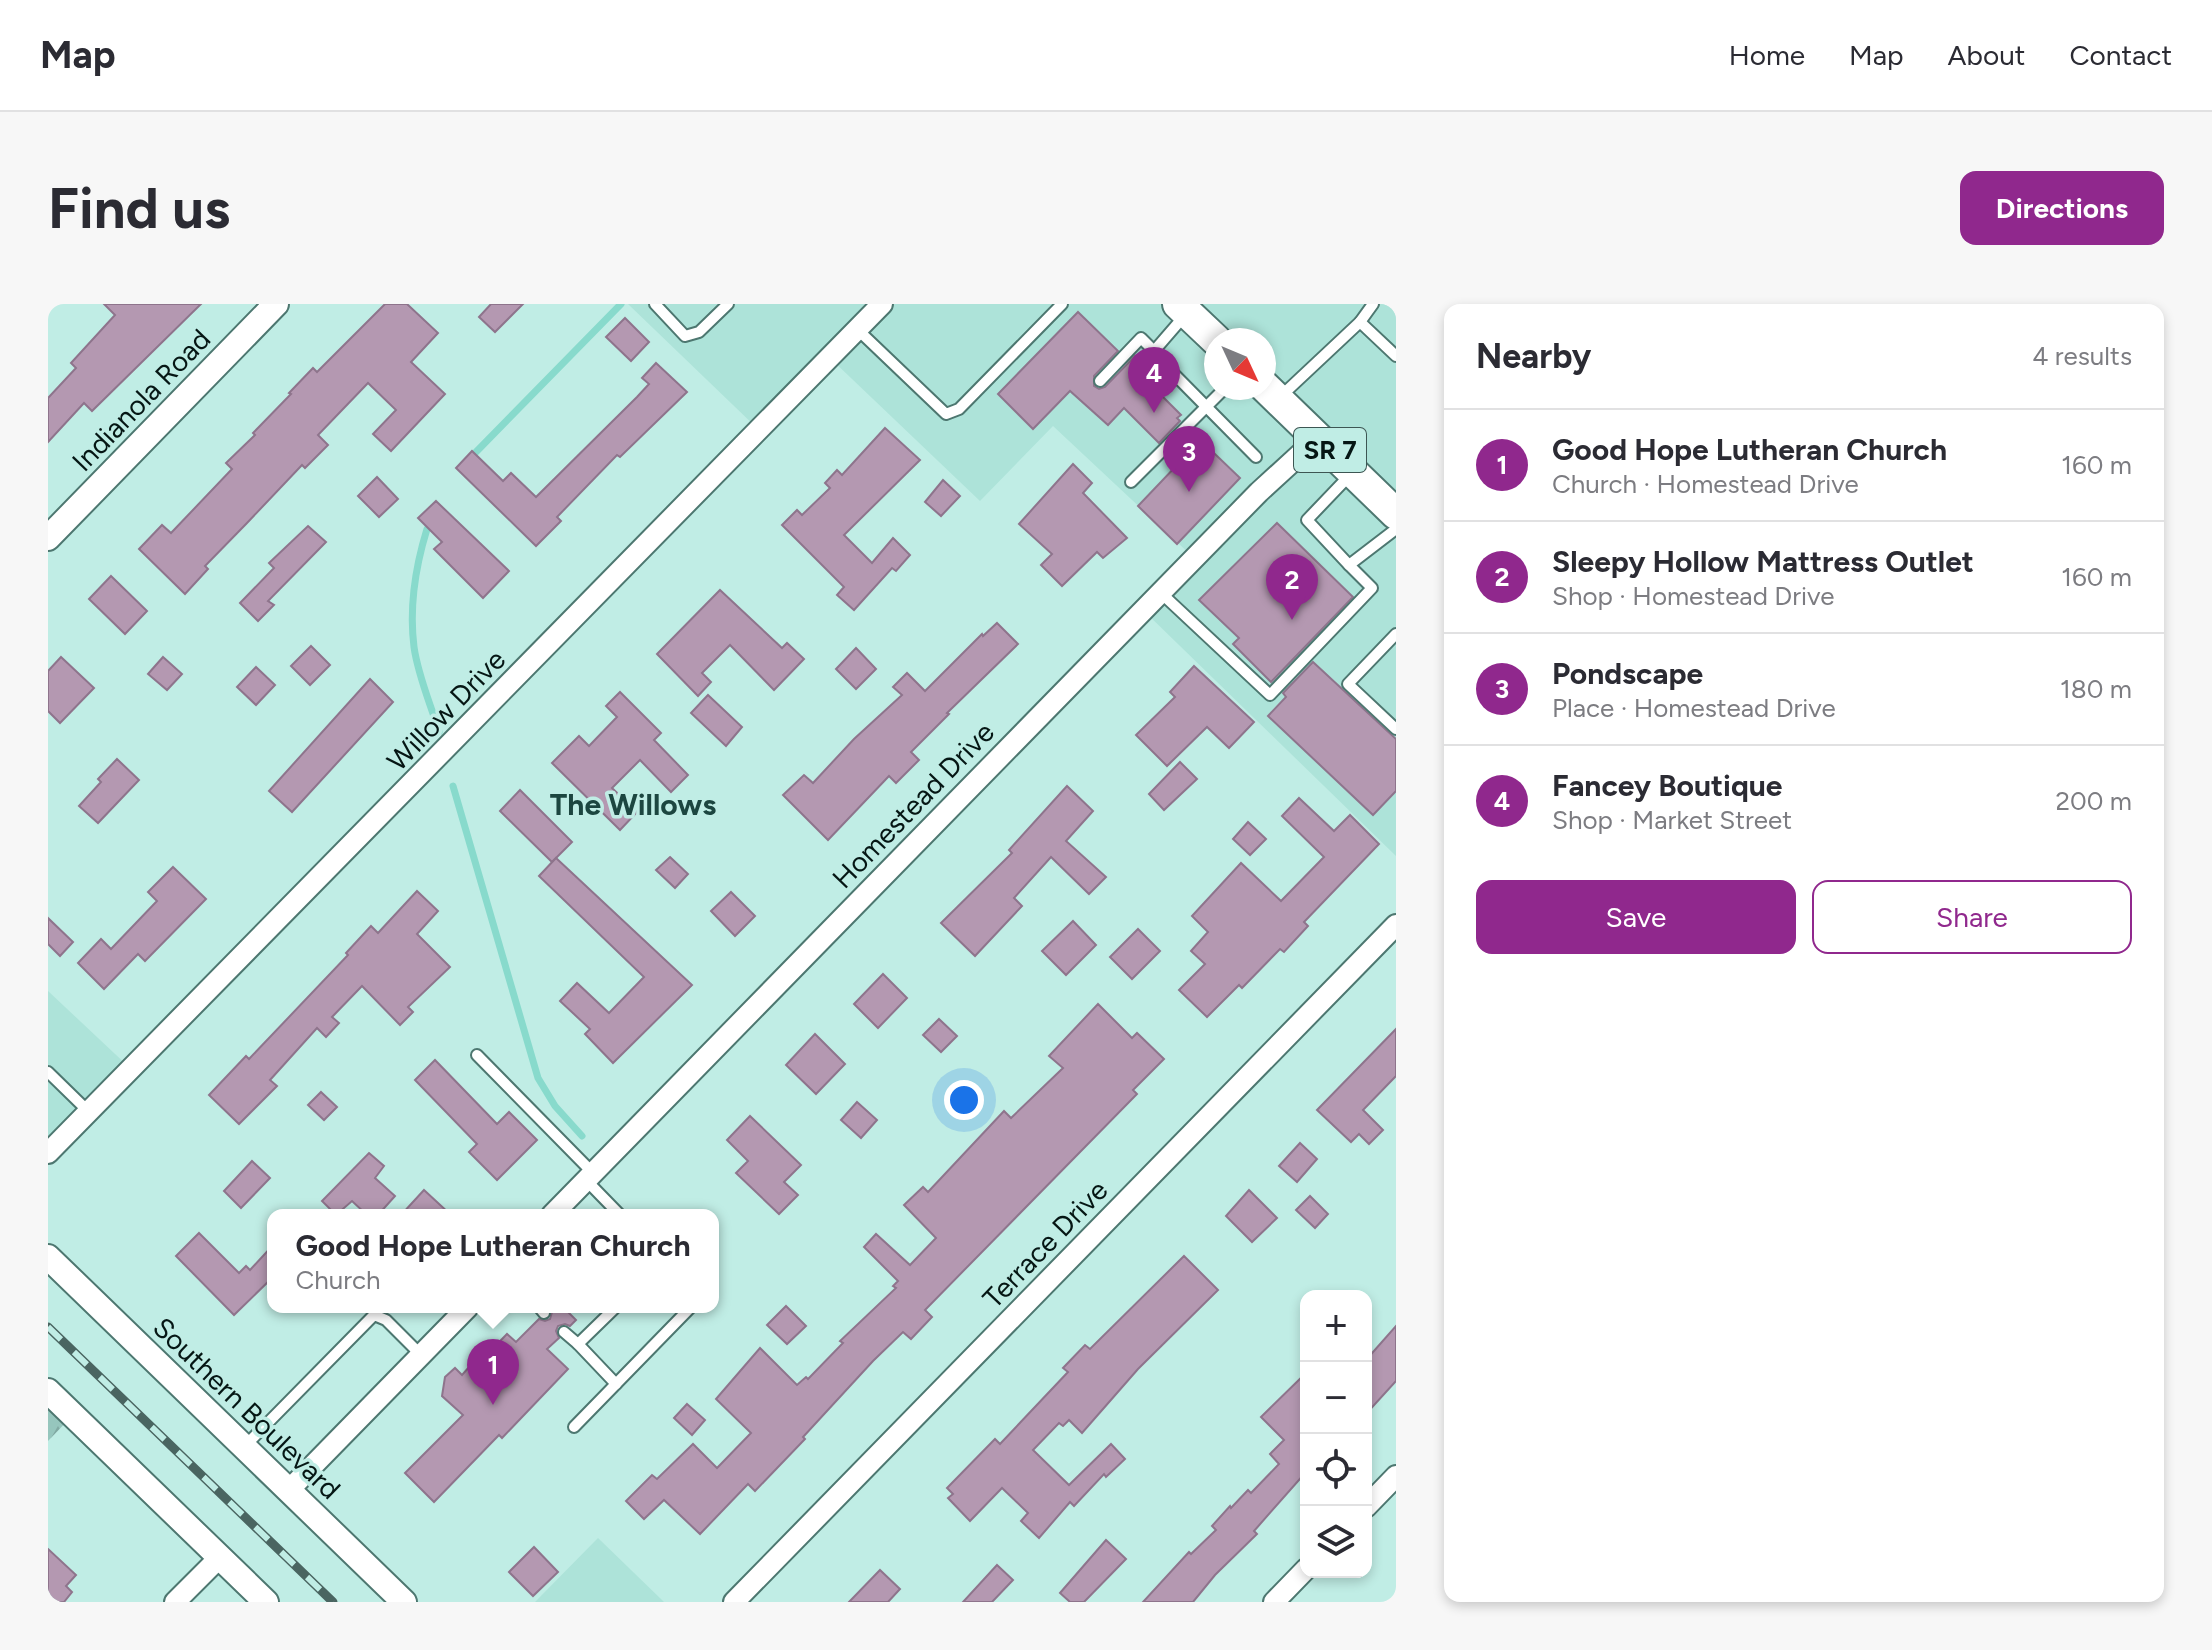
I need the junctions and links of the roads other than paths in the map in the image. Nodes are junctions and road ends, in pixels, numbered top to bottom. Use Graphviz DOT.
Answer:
graph roads {
  1 [pos="276,304"];
  2 [pos="655,304"];
  3 [pos="728,304"];
  4 [pos="882,304"];
  5 [pos="1062,304"];
  6 [pos="1373,304"];
  7 [pos="1184,307"];
  8 [pos="1360,322"];
  9 [pos="1204,328"];
  10 [pos="857,329"];
  11 [pos="1396,356"];
  12 [pos="1170,370"];
  13 [pos="1100,381"];
  14 [pos="1276,389"];
  15 [pos="1276,398"];
  16 [pos="1213,400"];
  17 [pos="1206,407"];
  18 [pos="1318,438"];
  19 [pos="1256,457"];
  20 [pos="1353,472"];
  21 [pos="1131,482"];
  22 [pos="1396,514"];
  23 [pos="1396,529"];
  24 [pos="48,538"];
  25 [pos="1349,565"];
  26 [pos="1161,593"];
  27 [pos="1396,634"];
  28 [pos="1396,729"];
  29 [pos="1396,925"];
  30 [pos="477,1055"];
  31 [pos="50,1078"];
  32 [pos="89,1112"];
  33 [pos="48,1153"];
  34 [pos="590,1176"];
  35 [pos="558,1209"];
  36 [pos="614,1209"];
  37 [pos="48,1257"];
  38 [pos="462,1313"];
  39 [pos="610,1313"];
  40 [pos="685,1313"];
  41 [pos="564,1332"];
  42 [pos="578,1344"];
  43 [pos="421,1355"];
  44 [pos="616,1384"];
  45 [pos="48,1391"];
  46 [pos="574,1427"];
  47 [pos="244,1447"];
  48 [pos="1396,1476"];
  49 [pos="289,1490"];
  50 [pos="1367,1506"];
  51 [pos="220,1557"];
  52 [pos="1300,1575"];
  53 [pos="175,1602"];
  54 [pos="266,1602"];
  55 [pos="404,1602"];
  56 [pos="734,1602"];
  57 [pos="1274,1602"];
  1 -- 24 [label="street, Indianola Road"];
  2 -- 3 [label="lane"];
  4 -- 10 [label="street, Willow Drive"];
  5 -- 10 [label="lane"];
  6 -- 8 [label="lane"];
  7 -- 9 [label="main road"];
  7 -- 13 [label="lane"];
  8 -- 11 [label="lane"];
  8 -- 14 [label="lane"];
  10 -- 32 [label="street, Willow Drive"];
  12 -- 17 [label="lane"];
  15 -- 18 [label="main road, SR 7"];
  16 -- 17 [label="lane"];
  17 -- 19 [label="lane"];
  17 -- 21 [label="lane"];
  18 -- 20 [label="main road, SR 7"];
  18 -- 26 [label="street, Homestead Drive"];
  20 -- 22 [label="main road, SR 7"];
  20 -- 25 [label="lane"];
  23 -- 25 [label="lane"];
  25 -- 26 [label="lane"];
  26 -- 34 [label="street, Homestead Drive"];
  27 -- 28 [label="lane"];
  29 -- 56 [label="street, Terrace Drive"];
  30 -- 34 [label="lane"];
  31 -- 32 [label="lane"];
  32 -- 33 [label="street, Willow Drive"];
  34 -- 35 [label="street, Homestead Drive"];
  34 -- 36 [label="lane"];
  37 -- 47 [label="street, Southern Boulevard"];
  38 -- 43 [label="street"];
  39 -- 42 [label="lane"];
  40 -- 44 [label="lane"];
  41 -- 42 [label="lane"];
  42 -- 44 [label="lane"];
  43 -- 47 [label="lane"];
  43 -- 49 [label="street"];
  44 -- 46 [label="lane"];
  45 -- 51 [label="street"];
  47 -- 49 [label="street, Southern Boulevard"];
  48 -- 50 [label="street"];
  49 -- 55 [label="street, Southern Boulevard"];
  51 -- 53 [label="street"];
  51 -- 54 [label="street"];
  52 -- 57 [label="street"];
}
